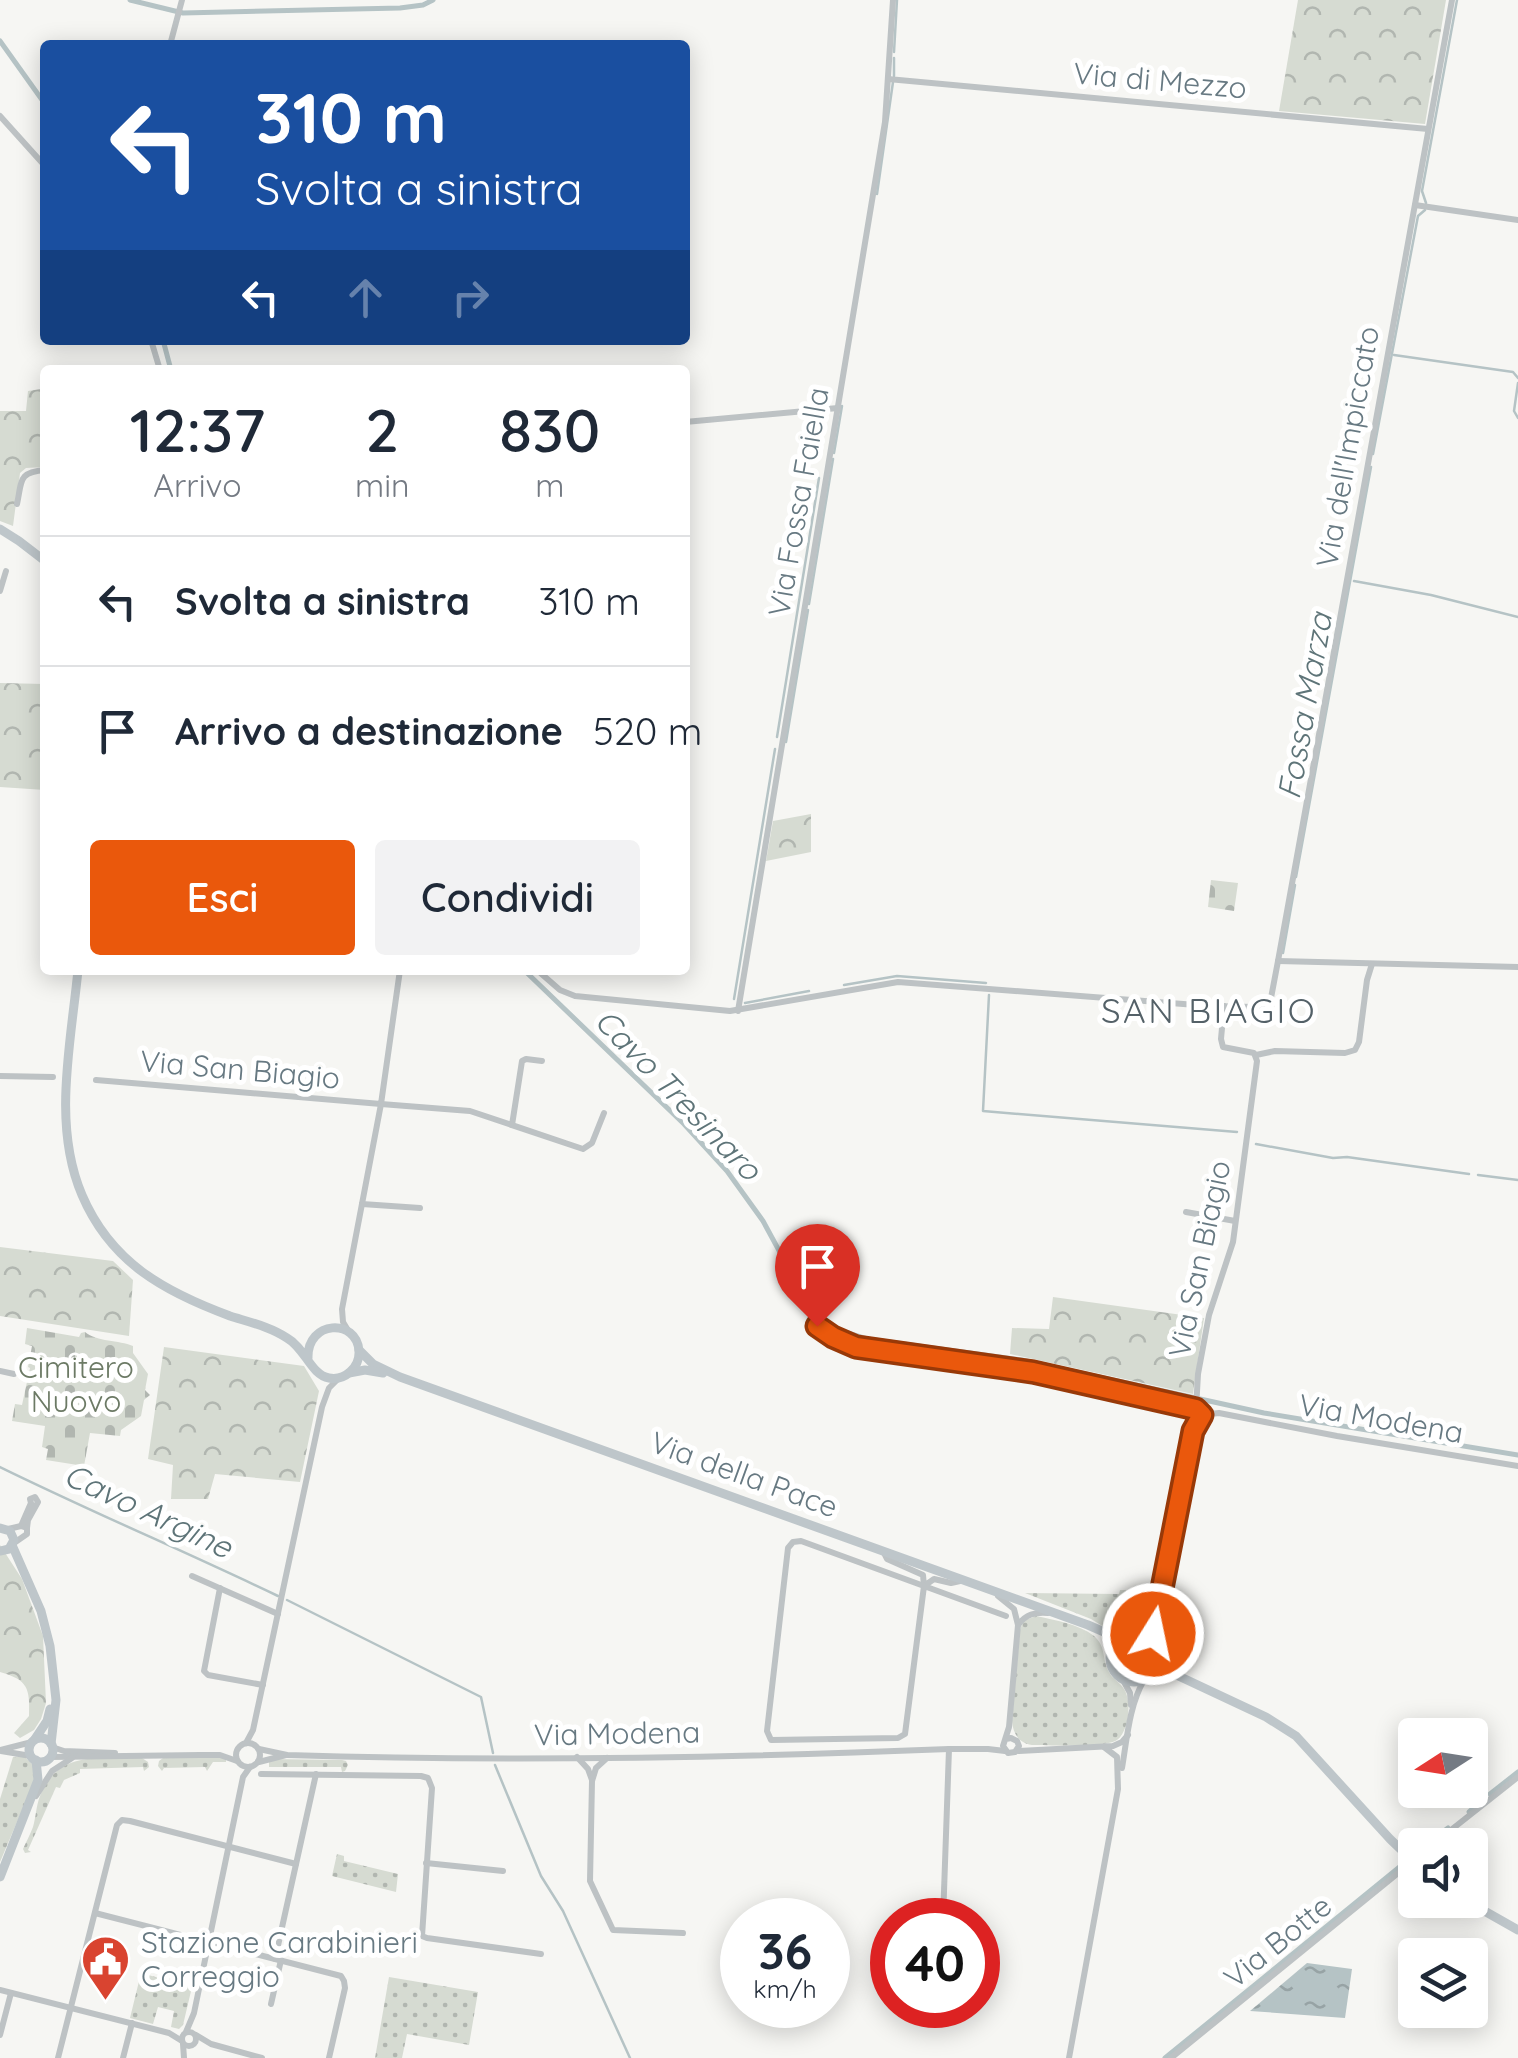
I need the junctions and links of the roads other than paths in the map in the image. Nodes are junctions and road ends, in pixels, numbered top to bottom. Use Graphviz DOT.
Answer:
graph roads {
  1 [pos="182,0"];
  2 [pos="893,0"];
  3 [pos="1452,0"];
  4 [pos="171,40"];
  5 [pos="888,79"];
  6 [pos="0,116"];
  7 [pos="1428,129"];
  8 [pos="40,160"];
  9 [pos="1415,205"];
  10 [pos="1518,220"];
  11 [pos="838,408"];
  12 [pos="690,422"];
  13 [pos="40,470"];
  14 [pos="17,504"];
  15 [pos="0,529"];
  16 [pos="40,558"];
  17 [pos="6,572"];
  18 [pos="0,592"];
  19 [pos="1278,961"];
  20 [pos="1372,964"];
  21 [pos="1514,967"];
  22 [pos="77,975"];
  23 [pos="399,975"];
  24 [pos="543,975"];
  25 [pos="1224,1006"];
  26 [pos="738,1010"];
  27 [pos="1256,1054"];
  28 [pos="542,1061"];
  29 [pos="0,1076"];
  30 [pos="53,1076"];
  31 [pos="96,1080"];
  32 [pos="380,1104"];
  33 [pos="604,1113"];
  34 [pos="512,1125"];
  35 [pos="362,1204"];
  36 [pos="420,1208"];
  37 [pos="1186,1212"];
  38 [pos="1236,1221"];
  39 [pos="342,1308"];
  40 [pos="810,1319"];
  41 [pos="322,1331"];
  42 [pos="350,1333"];
  43 [pos="284,1336"];
  44 [pos="359,1350"];
  45 [pos="308,1358"];
  46 [pos="0,1371"];
  47 [pos="14,1374"];
  48 [pos="320,1375"];
  49 [pos="345,1376"];
  50 [pos="400,1377"];
  51 [pos="322,1407"];
  52 [pos="1198,1409"];
  53 [pos="1518,1466"];
  54 [pos="2,1528"];
  55 [pos="13,1545"];
  56 [pos="0,1551"];
  57 [pos="884,1552"];
  58 [pos="20,1566"];
  59 [pos="192,1576"];
  60 [pos="964,1580"];
  61 [pos="924,1586"];
  62 [pos="220,1588"];
  63 [pos="984,1588"];
  64 [pos="278,1614"];
  65 [pos="1059,1614"];
  66 [pos="1156,1614"];
  67 [pos="1006,1616"];
  68 [pos="1070,1618"];
  69 [pos="1018,1625"];
  70 [pos="1132,1635"];
  71 [pos="1154,1645"];
  72 [pos="1158,1656"];
  73 [pos="1110,1658"];
  74 [pos="53,1676"];
  75 [pos="1122,1678"];
  76 [pos="1146,1678"];
  77 [pos="263,1685"];
  78 [pos="1197,1686"];
  79 [pos="56,1708"];
  80 [pos="1131,1717"];
  81 [pos="253,1730"];
  82 [pos="1128,1735"];
  83 [pos="836,1740"];
  84 [pos="1011,1740"];
  85 [pos="33,1741"];
  86 [pos="246,1743"];
  87 [pos="1104,1747"];
  88 [pos="258,1748"];
  89 [pos="1034,1748"];
  90 [pos="238,1749"];
  91 [pos="948,1749"];
  92 [pos="988,1749"];
  93 [pos="0,1750"];
  94 [pos="1005,1751"];
  95 [pos="836,1752"];
  96 [pos="1016,1752"];
  97 [pos="44,1754"];
  98 [pos="74,1754"];
  99 [pos="220,1755"];
  100 [pos="287,1755"];
  101 [pos="353,1756"];
  102 [pos="577,1757"];
  103 [pos="593,1757"];
  104 [pos="608,1757"];
  105 [pos="239,1762"];
  106 [pos="258,1762"];
  107 [pos="250,1768"];
  108 [pos="592,1769"];
  109 [pos="261,1774"];
  110 [pos="316,1774"];
  111 [pos="352,1774"];
  112 [pos="243,1777"];
  113 [pos="1518,1777"];
  114 [pos="1118,1789"];
  115 [pos="36,1796"];
  116 [pos="25,1816"];
  117 [pos="1454,1828"];
  118 [pos="1398,1845"];
  119 [pos="228,1847"];
  120 [pos="426,1862"];
  121 [pos="296,1864"];
  122 [pos="503,1871"];
  123 [pos="1398,1875"];
  124 [pos="0,1877"];
  125 [pos="944,1898"];
  126 [pos="95,1913"];
  127 [pos="1488,1913"];
  128 [pos="1518,1930"];
  129 [pos="683,1933"];
  130 [pos="208,1942"];
  131 [pos="542,1954"];
  132 [pos="278,1960"];
  133 [pos="0,1990"];
  134 [pos="12,1993"];
  135 [pos="272,2004"];
  136 [pos="71,2008"];
  137 [pos="132,2023"];
  138 [pos="0,2035"];
  139 [pos="188,2036"];
  140 [pos="212,2044"];
  141 [pos="194,2045"];
  142 [pos="58,2058"];
  143 [pos="122,2058"];
  144 [pos="185,2058"];
  145 [pos="262,2058"];
  146 [pos="329,2058"];
  147 [pos="1069,2058"];
  148 [pos="1171,2058"];
  1 -- 4 [label="street"];
  2 -- 5 [label="street, Via Fossa Faiella"];
  3 -- 7 [label="street, Via dell'Impiccato"];
  5 -- 7 [label="street, Via di Mezzo"];
  5 -- 11 [label="street, Via Fossa Faiella"];
  6 -- 8 [label="street"];
  7 -- 9 [label="street, Via dell'Impiccato"];
  9 -- 10 [label="street"];
  9 -- 19 [label="street, Via dell'Impiccato"];
  11 -- 12 [label="street"];
  11 -- 26 [label="street, Via Fossa Faiella"];
  13 -- 14 [label="street"];
  15 -- 16 [label="main road"];
  17 -- 18 [label="street"];
  19 -- 20 [label="street"];
  19 -- 25 [label="street, Via dell'Impiccato"];
  20 -- 21 [label="street"];
  20 -- 27 [label="street"];
  22 -- 43 [label="main road"];
  23 -- 32 [label="street, Via San Biagio"];
  24 -- 26 [label="street"];
  25 -- 26 [label="street"];
  25 -- 27 [label="street"];
  27 -- 38 [label="street, Via San Biagio"];
  28 -- 34 [label="street"];
  29 -- 30 [label="street"];
  31 -- 32 [label="street, Via San Biagio"];
  32 -- 34 [label="street, Via San Biagio"];
  32 -- 35 [label="street"];
  33 -- 34 [label="street, Via San Biagio"];
  35 -- 36 [label="street"];
  35 -- 39 [label="street"];
  37 -- 38 [label="street"];
  38 -- 52 [label="street, Via San Biagio"];
  39 -- 41 [label="street"];
  39 -- 42 [label="street"];
  40 -- 52 [label="street, Via Modena"];
  41 -- 42 [label="main road"];
  41 -- 43 [label="main road"];
  41 -- 45 [label="main road"];
  42 -- 44 [label="main road"];
  43 -- 45 [label="main road"];
  44 -- 49 [label="main road"];
  44 -- 50 [label="main road, Via della Pace"];
  45 -- 48 [label="main road"];
  46 -- 47 [label="street"];
  48 -- 49 [label="main road"];
  48 -- 51 [label="street"];
  49 -- 50 [label="main road, Via della Pace"];
  49 -- 51 [label="street"];
  50 -- 57 [label="main road, Via della Pace"];
  51 -- 64 [label="street"];
  52 -- 53 [label="street, Via Modena"];
  52 -- 66 [label="street"];
  54 -- 55 [label="main road"];
  54 -- 55 [label="street"];
  55 -- 56 [label="main road"];
  55 -- 58 [label="main road"];
  56 -- 58 [label="main road"];
  57 -- 60 [label="main road, Via della Pace"];
  57 -- 61 [label="street"];
  58 -- 74 [label="main road"];
  59 -- 62 [label="street"];
  60 -- 61 [label="street"];
  60 -- 63 [label="main road, Via della Pace"];
  61 -- 67 [label="street"];
  61 -- 83 [label="street"];
  61 -- 83 [label="street"];
  62 -- 64 [label="street"];
  62 -- 77 [label="street"];
  63 -- 65 [label="main road, Via della Pace"];
  63 -- 69 [label="street"];
  64 -- 77 [label="street"];
  65 -- 68 [label="main road, Via della Pace"];
  65 -- 69 [label="street"];
  66 -- 70 [label="street"];
  66 -- 71 [label="street"];
  68 -- 70 [label="main road, Via della Pace"];
  68 -- 73 [label="main road, Via della Pace"];
  69 -- 84 [label="street"];
  70 -- 71 [label="main road, Via della Pace"];
  70 -- 73 [label="main road"];
  71 -- 72 [label="main road"];
  72 -- 76 [label="main road"];
  72 -- 78 [label="main road"];
  73 -- 75 [label="main road, Via della Pace"];
  74 -- 79 [label="main road"];
  74 -- 85 [label="main road"];
  75 -- 76 [label="main road"];
  75 -- 80 [label="street"];
  76 -- 78 [label="main road"];
  76 -- 80 [label="street"];
  77 -- 81 [label="street"];
  78 -- 118 [label="main road"];
  79 -- 97 [label="main road"];
  79 -- 98 [label="street"];
  80 -- 82 [label="street"];
  81 -- 86 [label="street"];
  81 -- 88 [label="street"];
  82 -- 87 [label="street, Via Modena"];
  82 -- 114 [label="street"];
  83 -- 95 [label="street"];
  84 -- 89 [label="street, Via Modena"];
  84 -- 92 [label="street, Via Modena"];
  84 -- 94 [label="street"];
  84 -- 96 [label="street"];
  85 -- 93 [label="street"];
  85 -- 97 [label="main road"];
  85 -- 97 [label="main road"];
  86 -- 88 [label="street"];
  86 -- 90 [label="street"];
  87 -- 89 [label="street, Via Modena"];
  87 -- 114 [label="street"];
  88 -- 100 [label="street, Via Modena"];
  88 -- 106 [label="street"];
  89 -- 96 [label="street, Via Modena"];
  90 -- 99 [label="street"];
  90 -- 105 [label="street"];
  91 -- 92 [label="street, Via Modena"];
  91 -- 95 [label="street, Via Modena"];
  91 -- 125 [label="street"];
  92 -- 94 [label="street, Via Modena"];
  93 -- 97 [label="street"];
  94 -- 96 [label="street, Via Modena"];
  95 -- 104 [label="street, Via Modena"];
  97 -- 98 [label="street"];
  97 -- 115 [label="main road"];
  97 -- 116 [label="main road"];
  98 -- 99 [label="street"];
  98 -- 115 [label="street"];
  99 -- 105 [label="street"];
  100 -- 101 [label="street, Via Modena"];
  100 -- 106 [label="street, Via Modena"];
  101 -- 102 [label="street, Via Modena"];
  101 -- 111 [label="street"];
  102 -- 103 [label="street, Via Modena"];
  102 -- 108 [label="street"];
  103 -- 104 [label="street, Via Modena"];
  103 -- 108 [label="street"];
  104 -- 108 [label="street"];
  105 -- 107 [label="street"];
  105 -- 112 [label="street"];
  106 -- 107 [label="street"];
  107 -- 112 [label="street"];
  108 -- 129 [label="street"];
  109 -- 110 [label="street"];
  110 -- 111 [label="street"];
  110 -- 121 [label="street"];
  111 -- 120 [label="street"];
  112 -- 119 [label="street"];
  113 -- 117 [label="street"];
  114 -- 147 [label="street"];
  115 -- 116 [label="main road"];
  116 -- 124 [label="main road"];
  119 -- 121 [label="street"];
  119 -- 126 [label="street"];
  119 -- 130 [label="street"];
  120 -- 122 [label="street"];
  120 -- 131 [label="street"];
  121 -- 132 [label="street"];
  123 -- 148 [label="street, Via Botte"];
  126 -- 130 [label="street"];
  126 -- 136 [label="street"];
  127 -- 128 [label="main road"];
  130 -- 132 [label="street"];
  130 -- 139 [label="street"];
  132 -- 135 [label="street"];
  132 -- 146 [label="street"];
  133 -- 134 [label="street"];
  134 -- 136 [label="street"];
  134 -- 138 [label="street"];
  136 -- 137 [label="street"];
  136 -- 142 [label="street"];
  137 -- 139 [label="street"];
  137 -- 143 [label="street"];
  139 -- 140 [label="street"];
  139 -- 141 [label="street"];
  139 -- 144 [label="street"];
  140 -- 141 [label="street"];
  140 -- 145 [label="street"];
  141 -- 144 [label="street"];
}
